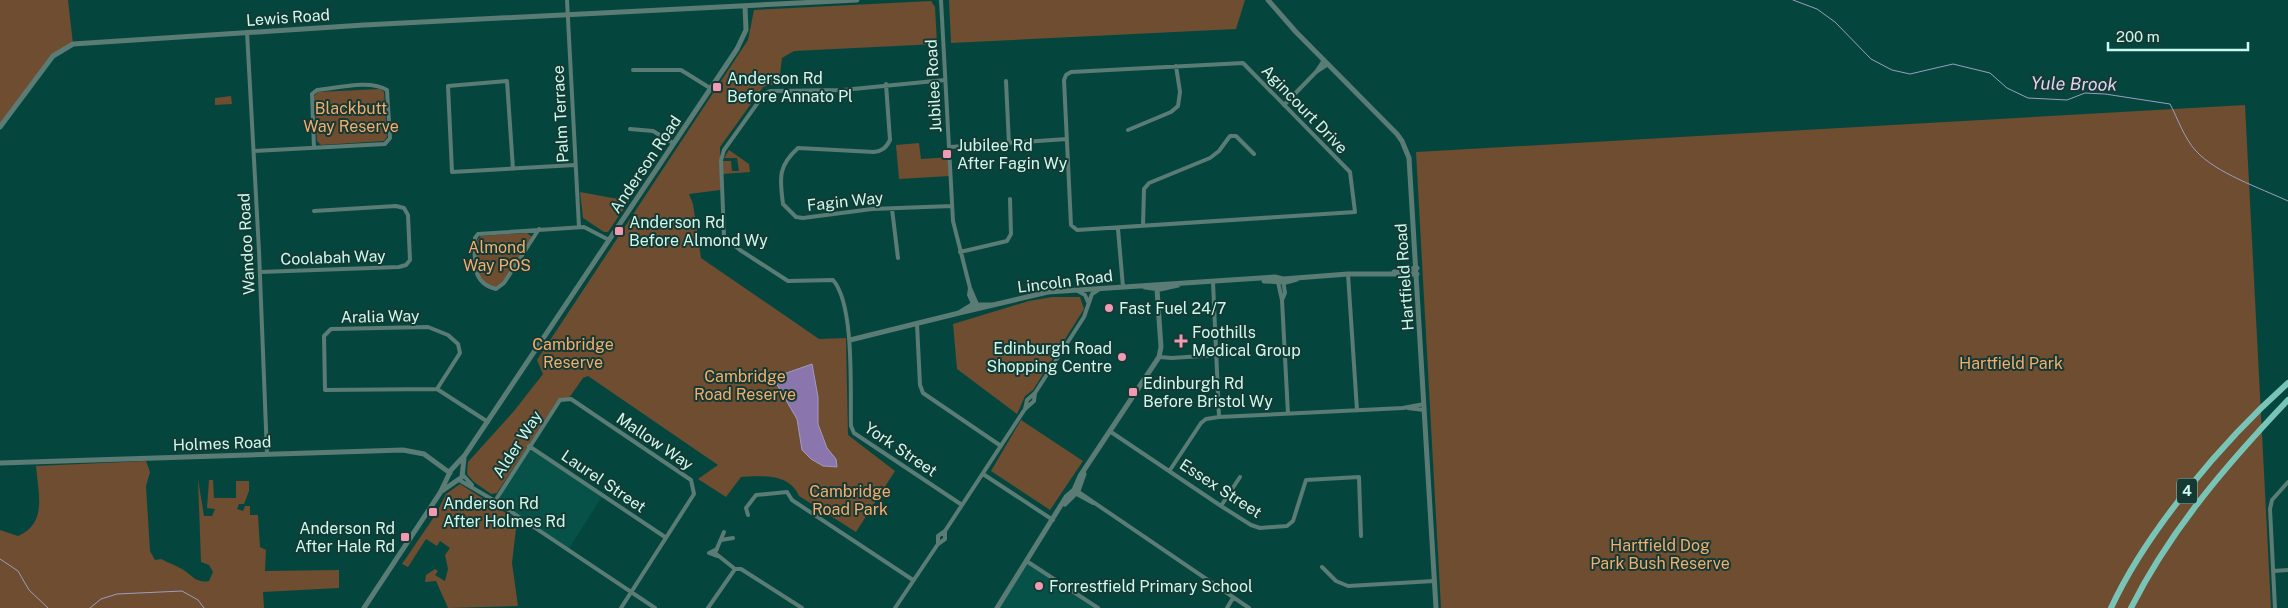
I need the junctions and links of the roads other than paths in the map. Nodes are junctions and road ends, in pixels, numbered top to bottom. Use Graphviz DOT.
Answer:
graph roads {
  1 [pos="567,0"];
  2 [pos="857,0"];
  3 [pos="941,0"];
  4 [pos="1268,0"];
  5 [pos="745,6"];
  6 [pos="567,15"];
  7 [pos="247,32"];
  8 [pos="1326,62"];
  9 [pos="1176,66"];
  10 [pos="633,70"];
  11 [pos="945,80"];
  12 [pos="1006,80"];
  13 [pos="886,84"];
  14 [pos="710,88"];
  15 [pos="1284,105"];
  16 [pos="0,127"];
  17 [pos="630,129"];
  18 [pos="1128,130"];
  19 [pos="1067,139"];
  20 [pos="673,143"];
  21 [pos="1009,144"];
  22 [pos="950,147"];
  23 [pos="314,148"];
  24 [pos="254,151"];
  25 [pos="1254,154"];
  26 [pos="575,165"];
  27 [pos="513,169"];
  28 [pos="1010,199"];
  29 [pos="952,206"];
  30 [pos="892,209"];
  31 [pos="314,211"];
  32 [pos="579,226"];
  33 [pos="1143,226"];
  34 [pos="539,229"];
  35 [pos="1118,229"];
  36 [pos="609,240"];
  37 [pos="960,252"];
  38 [pos="898,258"];
  39 [pos="1417,271"];
  40 [pos="260,272"];
  41 [pos="1348,274"];
  42 [pos="1282,281"];
  43 [pos="1212,282"];
  44 [pos="1123,287"];
  45 [pos="1158,288"];
  46 [pos="1102,289"];
  47 [pos="1075,290"];
  48 [pos="1088,290"];
  49 [pos="1088,299"];
  50 [pos="974,306"];
  51 [pos="917,324"];
  52 [pos="850,340"];
  53 [pos="1216,355"];
  54 [pos="1159,357"];
  55 [pos="2288,383"];
  56 [pos="437,388"];
  57 [pos="1035,393"];
  58 [pos="560,400"];
  59 [pos="2288,400"];
  60 [pos="1424,407"];
  61 [pos="1025,408"];
  62 [pos="1357,410"];
  63 [pos="1288,414"];
  64 [pos="1220,417"];
  65 [pos="488,422"];
  66 [pos="1111,432"];
  67 [pos="529,446"];
  68 [pos="1001,446"];
  69 [pos="267,454"];
  70 [pos="465,455"];
  71 [pos="0,463"];
  72 [pos="1170,470"];
  73 [pos="452,471"];
  74 [pos="462,472"];
  75 [pos="983,474"];
  76 [pos="1240,477"];
  77 [pos="458,480"];
  78 [pos="2288,482"];
  79 [pos="475,488"];
  80 [pos="1076,492"];
  81 [pos="440,493"];
  82 [pos="495,500"];
  83 [pos="962,505"];
  84 [pos="1221,506"];
  85 [pos="748,515"];
  86 [pos="1053,520"];
  87 [pos="945,531"];
  88 [pos="724,532"];
  89 [pos="1361,536"];
  90 [pos="665,537"];
  91 [pos="733,538"];
  92 [pos="721,540"];
  93 [pos="938,544"];
  94 [pos="1028,562"];
  95 [pos="1322,567"];
  96 [pos="735,569"];
  97 [pos="2288,570"];
  98 [pos="2273,571"];
  99 [pos="913,580"];
  100 [pos="1434,581"];
  101 [pos="630,591"];
  102 [pos="1233,598"];
  103 [pos="364,608"];
  104 [pos="619,608"];
  105 [pos="655,608"];
  106 [pos="708,608"];
  107 [pos="802,608"];
  108 [pos="896,608"];
  109 [pos="998,608"];
  110 [pos="1098,608"];
  111 [pos="1226,608"];
  112 [pos="1249,608"];
  113 [pos="1436,608"];
  114 [pos="2111,608"];
  115 [pos="2131,608"];
  116 [pos="2275,608"];
  1 -- 6 [label="street, Palm Terrace"];
  2 -- 5 [label="street, Lewis Road"];
  3 -- 11 [label="street, Jubilee Road"];
  4 -- 8 [label="street, Hartfield Road"];
  5 -- 6 [label="street, Lewis Road"];
  5 -- 14 [label="street, Anderson Road"];
  6 -- 7 [label="street, Lewis Road"];
  6 -- 26 [label="street, Palm Terrace"];
  7 -- 16 [label="street, Lewis Road"];
  7 -- 24 [label="street, Wandoo Road"];
  8 -- 15 [label="street"];
  8 -- 39 [label="street, Hartfield Road"];
  9 -- 15 [label="street, Agincourt Drive"];
  9 -- 18 [label="street"];
  9 -- 19 [label="street, Agincourt Drive"];
  10 -- 14 [label="street"];
  11 -- 13 [label="street"];
  11 -- 22 [label="street, Jubilee Road"];
  12 -- 21 [label="street"];
  13 -- 30 [label="street, Fagin Way"];
  13 -- 52 [label="street"];
  14 -- 20 [label="street, Anderson Road"];
  15 -- 33 [label="street, Agincourt Drive"];
  17 -- 20 [label="street"];
  19 -- 21 [label="street"];
  19 -- 35 [label="street, Agincourt Drive"];
  20 -- 36 [label="street, Anderson Road"];
  21 -- 22 [label="street"];
  22 -- 29 [label="street, Jubilee Road"];
  23 -- 23 [label="street"];
  23 -- 24 [label="street"];
  24 -- 40 [label="street, Wandoo Road"];
  25 -- 33 [label="street"];
  26 -- 27 [label="street"];
  26 -- 32 [label="street, Palm Terrace"];
  27 -- 27 [label="street"];
  28 -- 37 [label="street"];
  29 -- 30 [label="street, Fagin Way"];
  29 -- 37 [label="street, Jubilee Road"];
  30 -- 38 [label="street"];
  31 -- 40 [label="street, Coolabah Way"];
  32 -- 34 [label="street"];
  32 -- 36 [label="street"];
  33 -- 35 [label="street, Agincourt Drive"];
  34 -- 34 [label="street"];
  35 -- 44 [label="street"];
  36 -- 65 [label="street, Anderson Road"];
  37 -- 50 [label="street, Jubilee Road"];
  39 -- 41 [label="street, Lincoln Road"];
  39 -- 60 [label="street, Hartfield Road"];
  40 -- 69 [label="street, Wandoo Road"];
  41 -- 42 [label="street, Lincoln Road"];
  41 -- 62 [label="street"];
  42 -- 43 [label="street, Lincoln Road"];
  42 -- 63 [label="street"];
  43 -- 45 [label="street, Lincoln Road"];
  43 -- 53 [label="street"];
  44 -- 45 [label="street, Lincoln Road"];
  44 -- 46 [label="street, Lincoln Road"];
  45 -- 54 [label="street"];
  46 -- 48 [label="street, Lincoln Road"];
  46 -- 49 [label="street"];
  47 -- 48 [label="street, Lincoln Road"];
  47 -- 49 [label="street"];
  47 -- 50 [label="street, Lincoln Road"];
  48 -- 49 [label="street"];
  49 -- 57 [label="street"];
  50 -- 51 [label="street, Lincoln Road"];
  51 -- 52 [label="street, Lincoln Road"];
  51 -- 68 [label="street"];
  52 -- 83 [label="street, York Street"];
  53 -- 54 [label="street"];
  53 -- 64 [label="street"];
  54 -- 66 [label="street"];
  55 -- 114 [label="highway, 4"];
  56 -- 56 [label="street, Aralia Way"];
  56 -- 65 [label="street"];
  57 -- 61 [label="street"];
  57 -- 61 [label="street"];
  58 -- 67 [label="street, Alder Way"];
  58 -- 90 [label="street, Mallow Way"];
  59 -- 115 [label="highway, 4"];
  60 -- 62 [label="street"];
  60 -- 100 [label="street, Hartfield Road"];
  61 -- 68 [label="street"];
  62 -- 63 [label="street"];
  63 -- 64 [label="street"];
  64 -- 72 [label="street"];
  65 -- 70 [label="street, Anderson Road"];
  66 -- 72 [label="street, Essex Street"];
  66 -- 80 [label="street"];
  67 -- 82 [label="street, Alder Way"];
  67 -- 90 [label="street, Laurel Street"];
  68 -- 75 [label="street"];
  69 -- 71 [label="street, Holmes Road"];
  69 -- 73 [label="street, Holmes Road"];
  70 -- 73 [label="street, Anderson Road"];
  70 -- 74 [label="street, Anderson Road"];
  72 -- 84 [label="street, Essex Street"];
  73 -- 74 [label="street"];
  73 -- 77 [label="street"];
  73 -- 81 [label="street, Anderson Road"];
  74 -- 77 [label="street, Anderson Road"];
  74 -- 79 [label="street"];
  75 -- 83 [label="street"];
  75 -- 86 [label="street"];
  76 -- 84 [label="street"];
  77 -- 79 [label="street"];
  77 -- 81 [label="street, Anderson Road"];
  78 -- 98 [label="street"];
  79 -- 82 [label="street"];
  80 -- 86 [label="street"];
  80 -- 102 [label="street"];
  81 -- 103 [label="street, Anderson Road"];
  82 -- 101 [label="street"];
  83 -- 87 [label="street"];
  84 -- 89 [label="street, Essex Street"];
  85 -- 99 [label="street"];
  86 -- 94 [label="street"];
  87 -- 93 [label="street"];
  87 -- 93 [label="street"];
  88 -- 92 [label="street"];
  90 -- 101 [label="street, Mallow Way"];
  91 -- 92 [label="street"];
  92 -- 96 [label="street"];
  93 -- 99 [label="street"];
  94 -- 109 [label="street"];
  94 -- 110 [label="street"];
  95 -- 100 [label="street"];
  96 -- 106 [label="street"];
  96 -- 107 [label="street"];
  97 -- 98 [label="street"];
  98 -- 116 [label="street"];
  99 -- 108 [label="street"];
  100 -- 113 [label="street, Hartfield Road"];
  101 -- 104 [label="street, Mallow Way"];
  101 -- 105 [label="street"];
  102 -- 111 [label="street"];
  102 -- 112 [label="street"];
}
